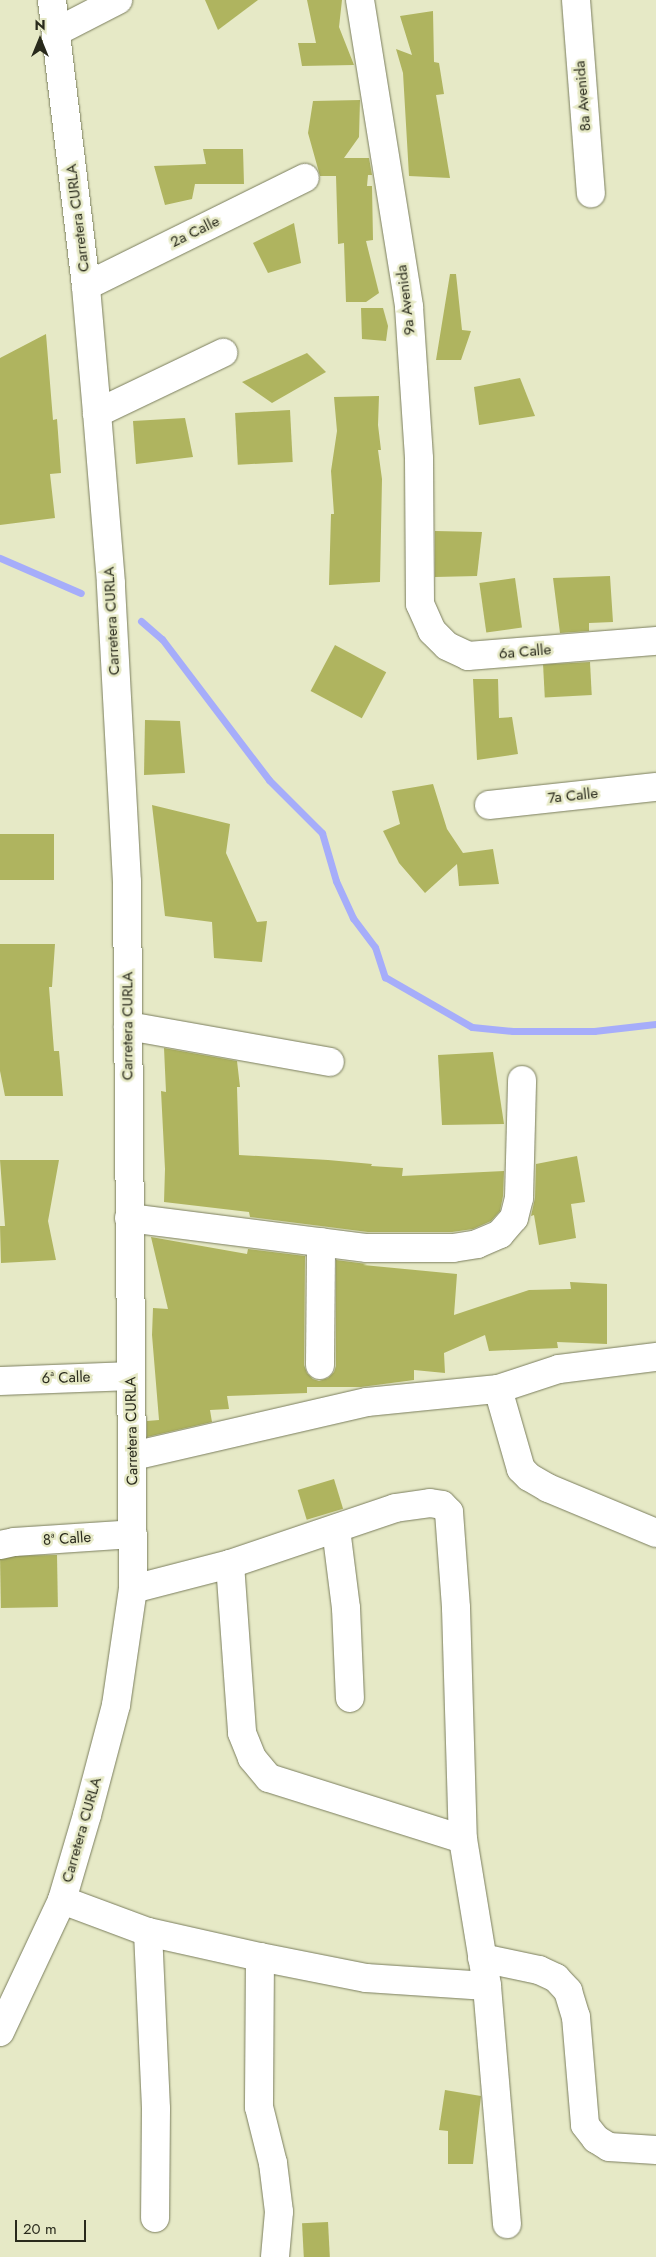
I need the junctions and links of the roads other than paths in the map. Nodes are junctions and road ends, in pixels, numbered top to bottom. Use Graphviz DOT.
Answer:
graph roads {
  1 [pos="52,0"];
  2 [pos="118,0"];
  3 [pos="360,0"];
  4 [pos="576,0"];
  5 [pos="56,32"];
  6 [pos="305,178"];
  7 [pos="591,193"];
  8 [pos="86,286"];
  9 [pos="223,353"];
  10 [pos="96,413"];
  11 [pos="420,604"];
  12 [pos="656,641"];
  13 [pos="656,786"];
  14 [pos="489,806"];
  15 [pos="128,1026"];
  16 [pos="330,1062"];
  17 [pos="522,1080"];
  18 [pos="129,1218"];
  19 [pos="321,1242"];
  20 [pos="656,1357"];
  21 [pos="320,1365"];
  22 [pos="131,1376"];
  23 [pos="0,1381"];
  24 [pos="498,1389"];
  25 [pos="133,1456"];
  26 [pos="336,1529"];
  27 [pos="656,1533"];
  28 [pos="133,1534"];
  29 [pos="0,1545"];
  30 [pos="230,1564"];
  31 [pos="133,1589"];
  32 [pos="350,1698"];
  33 [pos="463,1839"];
  34 [pos="62,1900"];
  35 [pos="148,1932"];
  36 [pos="260,1957"];
  37 [pos="482,1958"];
  38 [pos="487,1986"];
  39 [pos="0,2032"];
  40 [pos="656,2150"];
  41 [pos="155,2218"];
  42 [pos="507,2224"];
  43 [pos="275,2257"];
  1 -- 5 [label="street, Carretera CURLA"];
  2 -- 5 [label="street"];
  3 -- 11 [label="street, 9a Avenida"];
  4 -- 7 [label="street, 8a Avenida"];
  5 -- 8 [label="street, Carretera CURLA"];
  6 -- 8 [label="street, 2a Calle"];
  8 -- 10 [label="street, Carretera CURLA"];
  9 -- 10 [label="street"];
  10 -- 15 [label="street, Carretera CURLA"];
  11 -- 12 [label="street, 6a Calle"];
  13 -- 14 [label="street, 7a Calle"];
  15 -- 16 [label="street"];
  15 -- 18 [label="street, Carretera CURLA"];
  17 -- 19 [label="street"];
  18 -- 19 [label="street"];
  18 -- 22 [label="street, Carretera CURLA"];
  19 -- 21 [label="street"];
  20 -- 24 [label="street"];
  22 -- 23 [label="street, 6ª Calle"];
  22 -- 25 [label="street, Carretera CURLA"];
  24 -- 25 [label="street"];
  24 -- 27 [label="street"];
  25 -- 28 [label="street, Carretera CURLA"];
  26 -- 30 [label="street"];
  26 -- 32 [label="street"];
  26 -- 33 [label="street"];
  28 -- 29 [label="street, 8ª Calle"];
  28 -- 31 [label="street, Carretera CURLA"];
  30 -- 31 [label="street"];
  30 -- 33 [label="street"];
  31 -- 34 [label="street, Carretera CURLA"];
  33 -- 37 [label="street"];
  34 -- 35 [label="street"];
  34 -- 39 [label="street, Carretera CURLA"];
  35 -- 36 [label="street"];
  35 -- 41 [label="street"];
  36 -- 38 [label="street"];
  36 -- 43 [label="street"];
  37 -- 38 [label="street"];
  37 -- 40 [label="street"];
  38 -- 42 [label="street"];
}
